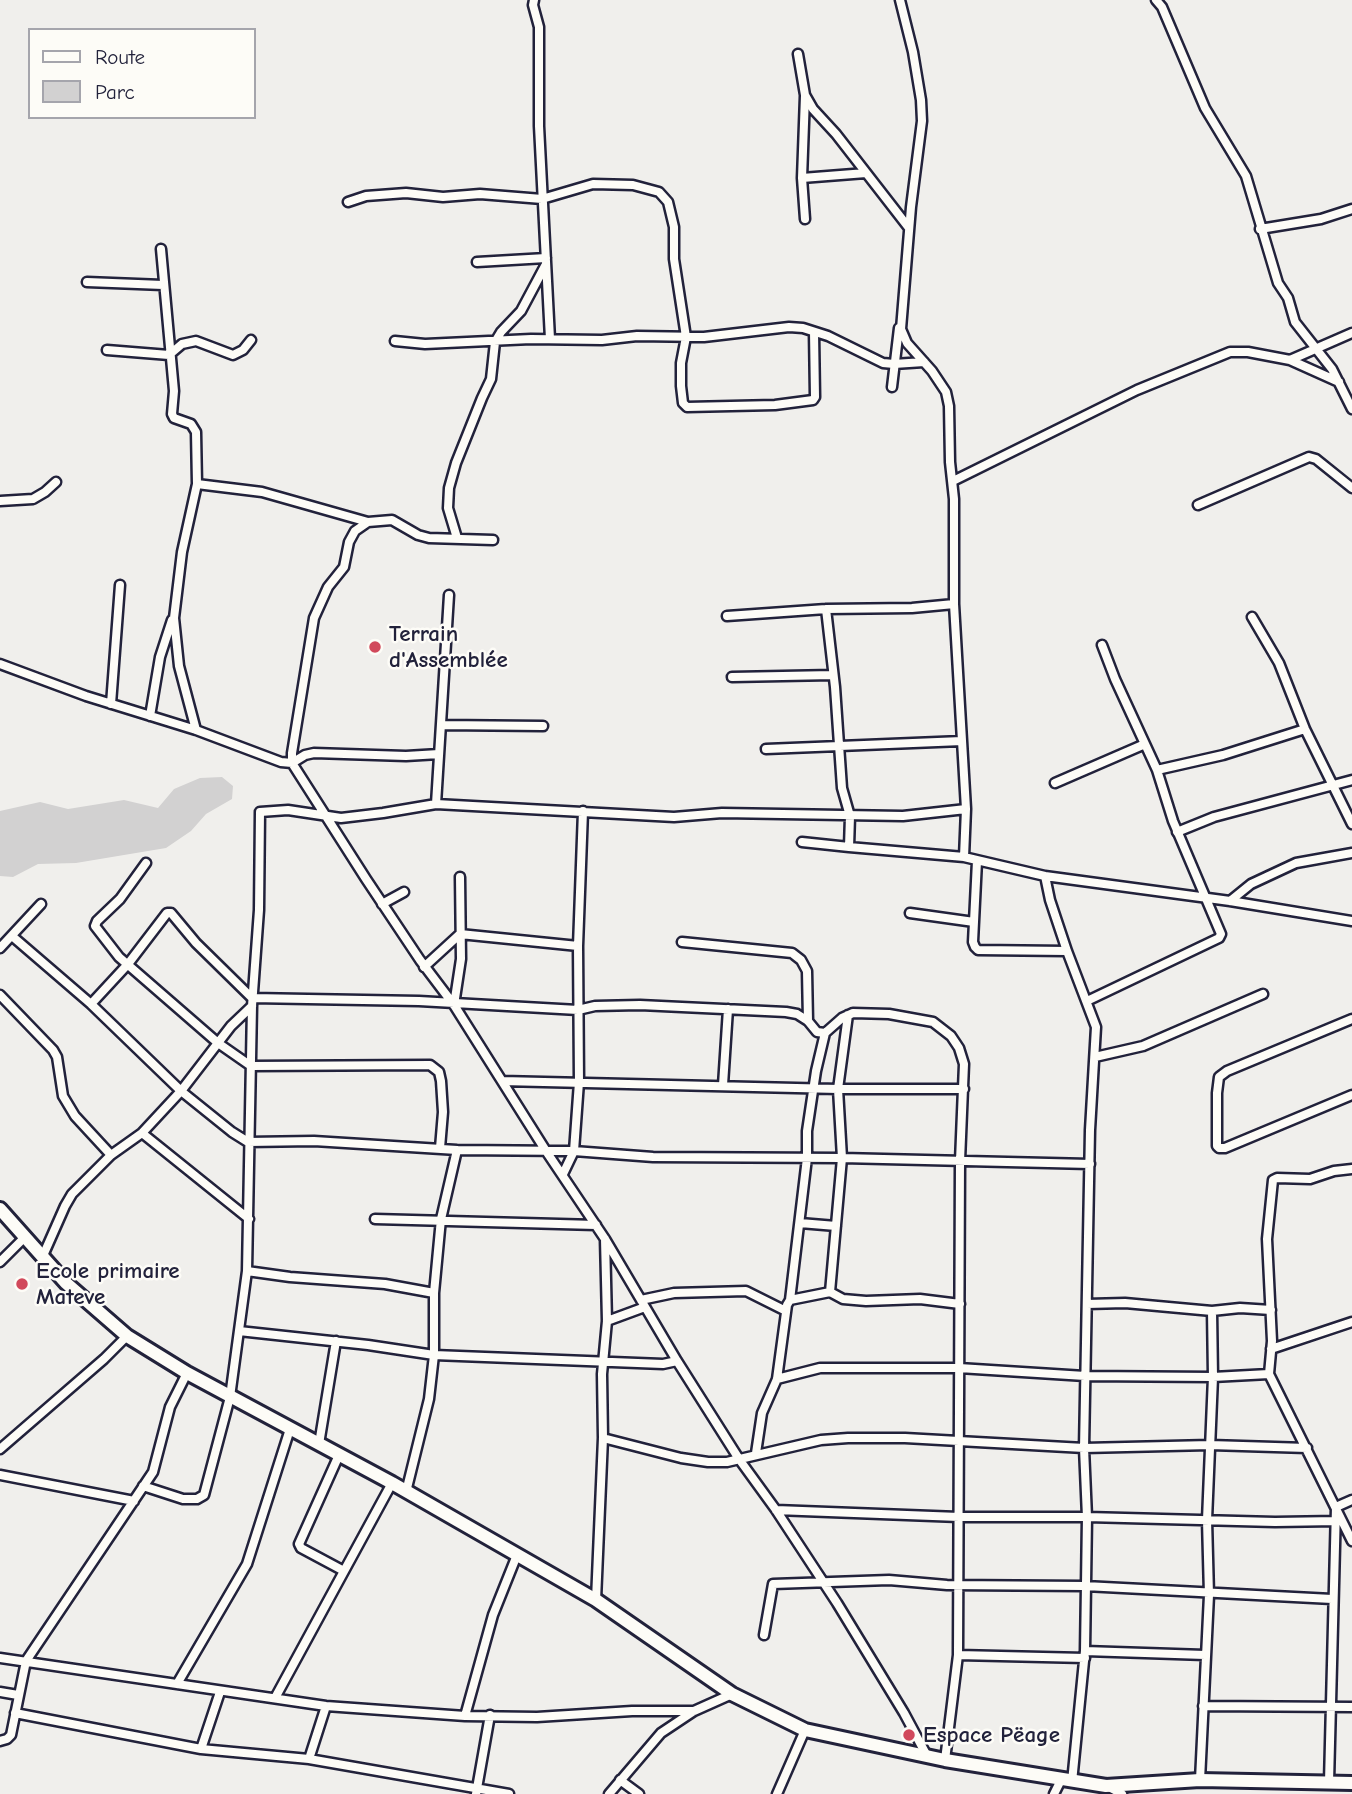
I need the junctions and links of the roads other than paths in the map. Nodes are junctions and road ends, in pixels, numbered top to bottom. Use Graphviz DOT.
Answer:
graph roads {
  1 [pos="534,0"];
  2 [pos="900,0"];
  3 [pos="1156,0"];
  4 [pos="798,54"];
  5 [pos="805,95"];
  6 [pos="866,173"];
  7 [pos="802,178"];
  8 [pos="542,199"];
  9 [pos="348,202"];
  10 [pos="1352,209"];
  11 [pos="805,219"];
  12 [pos="909,228"];
  13 [pos="1260,229"];
  14 [pos="162,249"];
  15 [pos="477,262"];
  16 [pos="545,262"];
  17 [pos="87,282"];
  18 [pos="163,285"];
  19 [pos="901,317"];
  20 [pos="814,332"];
  21 [pos="1352,333"];
  22 [pos="686,337"];
  23 [pos="550,339"];
  24 [pos="251,340"];
  25 [pos="395,341"];
  26 [pos="495,342"];
  27 [pos="1318,348"];
  28 [pos="107,350"];
  29 [pos="169,355"];
  30 [pos="1290,360"];
  31 [pos="924,362"];
  32 [pos="894,364"];
  33 [pos="1339,382"];
  34 [pos="892,387"];
  35 [pos="1352,409"];
  36 [pos="953,481"];
  37 [pos="55,482"];
  38 [pos="197,484"];
  39 [pos="1352,488"];
  40 [pos="0,501"];
  41 [pos="1198,505"];
  42 [pos="368,522"];
  43 [pos="457,538"];
  44 [pos="493,540"];
  45 [pos="120,585"];
  46 [pos="449,595"];
  47 [pos="954,604"];
  48 [pos="826,610"];
  49 [pos="727,616"];
  50 [pos="1252,617"];
  51 [pos="174,618"];
  52 [pos="164,644"];
  53 [pos="176,645"];
  54 [pos="1102,645"];
  55 [pos="0,664"];
  56 [pos="833,675"];
  57 [pos="732,677"];
  58 [pos="111,704"];
  59 [pos="150,716"];
  60 [pos="441,725"];
  61 [pos="543,726"];
  62 [pos="1305,729"];
  63 [pos="196,730"];
  64 [pos="962,741"];
  65 [pos="1146,744"];
  66 [pos="839,745"];
  67 [pos="766,749"];
  68 [pos="439,754"];
  69 [pos="292,763"];
  70 [pos="1157,769"];
  71 [pos="1352,780"];
  72 [pos="1055,783"];
  73 [pos="1331,785"];
  74 [pos="436,804"];
  75 [pos="966,809"];
  76 [pos="583,811"];
  77 [pos="325,816"];
  78 [pos="850,816"];
  79 [pos="1352,824"];
  80 [pos="1177,832"];
  81 [pos="802,842"];
  82 [pos="849,847"];
  83 [pos="1352,853"];
  84 [pos="964,857"];
  85 [pos="977,861"];
  86 [pos="146,863"];
  87 [pos="1045,876"];
  88 [pos="460,877"];
  89 [pos="404,892"];
  90 [pos="1208,900"];
  91 [pos="1230,901"];
  92 [pos="41,904"];
  93 [pos="382,904"];
  94 [pos="910,913"];
  95 [pos="1352,921"];
  96 [pos="974,922"];
  97 [pos="460,934"];
  98 [pos="12,936"];
  99 [pos="682,942"];
  100 [pos="578,946"];
  101 [pos="0,948"];
  102 [pos="1067,951"];
  103 [pos="128,964"];
  104 [pos="424,967"];
  105 [pos="0,995"];
  106 [pos="1263,995"];
  107 [pos="1087,1001"];
  108 [pos="252,1002"];
  109 [pos="90,1004"];
  110 [pos="454,1005"];
  111 [pos="728,1009"];
  112 [pos="578,1010"];
  113 [pos="848,1015"];
  114 [pos="1352,1019"];
  115 [pos="808,1021"];
  116 [pos="825,1033"];
  117 [pos="218,1043"];
  118 [pos="1094,1057"];
  119 [pos="251,1066"];
  120 [pos="502,1081"];
  121 [pos="579,1082"];
  122 [pos="723,1085"];
  123 [pos="814,1089"];
  124 [pos="838,1089"];
  125 [pos="964,1089"];
  126 [pos="181,1091"];
  127 [pos="1352,1095"];
  128 [pos="142,1133"];
  129 [pos="248,1142"];
  130 [pos="440,1149"];
  131 [pos="457,1150"];
  132 [pos="574,1150"];
  133 [pos="546,1151"];
  134 [pos="111,1155"];
  135 [pos="807,1158"];
  136 [pos="842,1158"];
  137 [pos="960,1161"];
  138 [pos="1090,1164"];
  139 [pos="1352,1169"];
  140 [pos="564,1174"];
  141 [pos="0,1209"];
  142 [pos="249,1219"];
  143 [pos="375,1219"];
  144 [pos="441,1219"];
  145 [pos="800,1223"];
  146 [pos="596,1225"];
  147 [pos="835,1226"];
  148 [pos="24,1237"];
  149 [pos="605,1239"];
  150 [pos="43,1258"];
  151 [pos="0,1262"];
  152 [pos="247,1271"];
  153 [pos="831,1292"];
  154 [pos="434,1293"];
  155 [pos="790,1300"];
  156 [pos="643,1304"];
  157 [pos="960,1304"];
  158 [pos="1087,1304"];
  159 [pos="1271,1310"];
  160 [pos="786,1311"];
  161 [pos="1212,1311"];
  162 [pos="607,1321"];
  163 [pos="1352,1322"];
  164 [pos="239,1331"];
  165 [pos="127,1336"];
  166 [pos="336,1341"];
  167 [pos="1271,1349"];
  168 [pos="434,1355"];
  169 [pos="677,1360"];
  170 [pos="603,1362"];
  171 [pos="959,1368"];
  172 [pos="187,1374"];
  173 [pos="1269,1374"];
  174 [pos="1085,1376"];
  175 [pos="1213,1377"];
  176 [pos="777,1379"];
  177 [pos="230,1397"];
  178 [pos="290,1429"];
  179 [pos="603,1438"];
  180 [pos="958,1442"];
  181 [pos="319,1444"];
  182 [pos="1210,1445"];
  183 [pos="1083,1448"];
  184 [pos="1307,1448"];
  185 [pos="0,1449"];
  186 [pos="756,1453"];
  187 [pos="339,1455"];
  188 [pos="739,1459"];
  189 [pos="0,1475"];
  190 [pos="392,1483"];
  191 [pos="143,1486"];
  192 [pos="406,1492"];
  193 [pos="134,1500"];
  194 [pos="1352,1500"];
  195 [pos="1336,1507"];
  196 [pos="776,1510"];
  197 [pos="958,1517"];
  198 [pos="1087,1517"];
  199 [pos="1207,1520"];
  200 [pos="1337,1521"];
  201 [pos="1352,1541"];
  202 [pos="517,1555"];
  203 [pos="344,1571"];
  204 [pos="823,1583"];
  205 [pos="959,1585"];
  206 [pos="1085,1587"];
  207 [pos="1209,1595"];
  208 [pos="1332,1599"];
  209 [pos="596,1600"];
  210 [pos="764,1635"];
  211 [pos="1085,1654"];
  212 [pos="958,1655"];
  213 [pos="1205,1655"];
  214 [pos="0,1658"];
  215 [pos="26,1661"];
  216 [pos="177,1684"];
  217 [pos="0,1692"];
  218 [pos="220,1692"];
  219 [pos="732,1694"];
  220 [pos="18,1695"];
  221 [pos="275,1698"];
  222 [pos="326,1706"];
  223 [pos="1203,1706"];
  224 [pos="1330,1706"];
  225 [pos="1352,1707"];
  226 [pos="694,1711"];
  227 [pos="15,1713"];
  228 [pos="491,1715"];
  229 [pos="465,1716"];
  230 [pos="805,1730"];
  231 [pos="0,1741"];
  232 [pos="201,1749"];
  233 [pos="927,1756"];
  234 [pos="309,1759"];
  235 [pos="945,1760"];
  236 [pos="620,1780"];
  237 [pos="1200,1780"];
  238 [pos="1067,1781"];
  239 [pos="1329,1782"];
  240 [pos="1352,1783"];
  241 [pos="1106,1786"];
  242 [pos="477,1791"];
  243 [pos="509,1794"];
  244 [pos="609,1794"];
  245 [pos="639,1794"];
  246 [pos="777,1794"];
  247 [pos="1054,1794"];
  248 [pos="1122,1794"];
  1 -- 8 [label="street"];
  2 -- 12 [label="street"];
  3 -- 13 [label="street"];
  4 -- 5 [label="street"];
  5 -- 6 [label="street"];
  5 -- 7 [label="street"];
  6 -- 7 [label="street"];
  6 -- 12 [label="street"];
  7 -- 11 [label="street"];
  8 -- 9 [label="street"];
  8 -- 16 [label="street"];
  8 -- 22 [label="street"];
  10 -- 13 [label="street"];
  12 -- 19 [label="street"];
  13 -- 27 [label="street"];
  14 -- 18 [label="street"];
  15 -- 16 [label="street"];
  16 -- 23 [label="street"];
  16 -- 26 [label="street"];
  17 -- 18 [label="street"];
  18 -- 29 [label="street"];
  19 -- 31 [label="street"];
  19 -- 32 [label="street"];
  20 -- 22 [label="street"];
  20 -- 22 [label="street"];
  20 -- 32 [label="street"];
  21 -- 27 [label="street"];
  22 -- 23 [label="street"];
  23 -- 26 [label="street"];
  24 -- 29 [label="street"];
  25 -- 26 [label="street"];
  26 -- 43 [label="street"];
  27 -- 30 [label="street"];
  27 -- 33 [label="street"];
  28 -- 29 [label="street"];
  29 -- 38 [label="street"];
  30 -- 33 [label="street"];
  30 -- 36 [label="street"];
  31 -- 32 [label="street"];
  31 -- 36 [label="street"];
  32 -- 34 [label="street"];
  33 -- 35 [label="street"];
  36 -- 47 [label="street"];
  37 -- 40 [label="street"];
  38 -- 42 [label="street"];
  38 -- 51 [label="street"];
  39 -- 41 [label="street"];
  42 -- 43 [label="street"];
  42 -- 69 [label="street"];
  43 -- 44 [label="street"];
  45 -- 58 [label="street"];
  46 -- 60 [label="street"];
  47 -- 48 [label="street"];
  47 -- 64 [label="street"];
  48 -- 49 [label="street"];
  48 -- 56 [label="street"];
  50 -- 62 [label="street"];
  51 -- 52 [label="street"];
  51 -- 53 [label="street"];
  52 -- 53 [label="street"];
  52 -- 59 [label="street"];
  53 -- 63 [label="street"];
  54 -- 65 [label="street"];
  55 -- 58 [label="street"];
  56 -- 57 [label="street"];
  56 -- 66 [label="street"];
  58 -- 59 [label="street"];
  59 -- 63 [label="street"];
  60 -- 61 [label="street"];
  60 -- 68 [label="street"];
  62 -- 70 [label="street"];
  62 -- 73 [label="street"];
  63 -- 69 [label="street"];
  64 -- 66 [label="street"];
  64 -- 75 [label="street"];
  65 -- 70 [label="street"];
  65 -- 72 [label="street"];
  66 -- 67 [label="street"];
  66 -- 78 [label="street"];
  68 -- 69 [label="street"];
  68 -- 74 [label="street"];
  69 -- 77 [label="street"];
  70 -- 80 [label="street"];
  71 -- 73 [label="street"];
  73 -- 79 [label="street"];
  73 -- 80 [label="street"];
  74 -- 76 [label="street"];
  74 -- 77 [label="street"];
  75 -- 78 [label="street"];
  75 -- 84 [label="street"];
  76 -- 78 [label="street"];
  76 -- 100 [label="street"];
  77 -- 93 [label="street"];
  77 -- 108 [label="street"];
  78 -- 82 [label="street"];
  80 -- 90 [label="street"];
  81 -- 82 [label="street"];
  82 -- 84 [label="street"];
  83 -- 91 [label="street"];
  84 -- 85 [label="street"];
  85 -- 87 [label="street"];
  85 -- 96 [label="street"];
  86 -- 103 [label="street"];
  87 -- 90 [label="street"];
  87 -- 102 [label="street"];
  88 -- 97 [label="street"];
  89 -- 93 [label="street"];
  90 -- 91 [label="street"];
  90 -- 107 [label="street"];
  91 -- 95 [label="street"];
  92 -- 98 [label="street"];
  93 -- 104 [label="street"];
  94 -- 96 [label="street"];
  96 -- 102 [label="street"];
  97 -- 100 [label="street"];
  97 -- 104 [label="street"];
  97 -- 110 [label="street"];
  98 -- 101 [label="street"];
  98 -- 109 [label="street"];
  99 -- 115 [label="street"];
  100 -- 112 [label="street"];
  102 -- 107 [label="street"];
  103 -- 108 [label="street"];
  103 -- 109 [label="street"];
  103 -- 117 [label="street"];
  104 -- 110 [label="street"];
  105 -- 134 [label="street"];
  106 -- 118 [label="street"];
  107 -- 118 [label="street"];
  108 -- 110 [label="street"];
  108 -- 117 [label="street"];
  108 -- 119 [label="street"];
  109 -- 126 [label="street"];
  110 -- 112 [label="street"];
  110 -- 120 [label="street"];
  111 -- 112 [label="street"];
  111 -- 115 [label="street"];
  111 -- 122 [label="street"];
  112 -- 121 [label="street"];
  113 -- 116 [label="street"];
  113 -- 124 [label="street"];
  113 -- 125 [label="street"];
  114 -- 127 [label="street"];
  115 -- 116 [label="street"];
  116 -- 123 [label="street"];
  117 -- 119 [label="street"];
  117 -- 126 [label="street"];
  118 -- 138 [label="street"];
  119 -- 129 [label="street"];
  119 -- 130 [label="street"];
  120 -- 121 [label="street"];
  120 -- 133 [label="street"];
  121 -- 122 [label="street"];
  121 -- 132 [label="street"];
  122 -- 123 [label="street"];
  123 -- 124 [label="street"];
  123 -- 135 [label="street"];
  124 -- 125 [label="street"];
  124 -- 136 [label="street"];
  125 -- 137 [label="street"];
  126 -- 128 [label="street"];
  126 -- 129 [label="street"];
  128 -- 134 [label="street"];
  128 -- 142 [label="street"];
  129 -- 130 [label="street"];
  129 -- 142 [label="street"];
  130 -- 131 [label="street"];
  131 -- 133 [label="street"];
  131 -- 144 [label="street"];
  132 -- 133 [label="street"];
  132 -- 135 [label="street"];
  132 -- 140 [label="street"];
  133 -- 140 [label="street"];
  134 -- 150 [label="street"];
  135 -- 136 [label="street"];
  135 -- 145 [label="street"];
  136 -- 137 [label="street"];
  136 -- 147 [label="street"];
  137 -- 138 [label="street"];
  137 -- 157 [label="street"];
  138 -- 158 [label="street"];
  139 -- 159 [label="street"];
  140 -- 146 [label="street"];
  141 -- 148 [label="highway"];
  142 -- 152 [label="street"];
  143 -- 144 [label="street"];
  144 -- 146 [label="street"];
  144 -- 154 [label="street"];
  145 -- 147 [label="street"];
  145 -- 155 [label="street"];
  146 -- 149 [label="street"];
  147 -- 153 [label="street"];
  148 -- 150 [label="highway"];
  148 -- 151 [label="street"];
  149 -- 156 [label="street"];
  149 -- 162 [label="street"];
  150 -- 165 [label="highway"];
  152 -- 154 [label="street"];
  152 -- 164 [label="street"];
  153 -- 155 [label="street"];
  153 -- 157 [label="street"];
  154 -- 168 [label="street"];
  155 -- 160 [label="street"];
  156 -- 160 [label="street"];
  156 -- 162 [label="street"];
  156 -- 169 [label="street"];
  157 -- 171 [label="street"];
  158 -- 161 [label="street"];
  158 -- 174 [label="street"];
  159 -- 161 [label="street"];
  159 -- 167 [label="street"];
  160 -- 176 [label="street"];
  161 -- 175 [label="street"];
  162 -- 170 [label="street"];
  163 -- 167 [label="street"];
  164 -- 166 [label="street"];
  164 -- 177 [label="street"];
  165 -- 172 [label="highway"];
  165 -- 185 [label="street"];
  166 -- 168 [label="street"];
  166 -- 181 [label="street"];
  167 -- 173 [label="street"];
  168 -- 170 [label="street"];
  168 -- 192 [label="street"];
  169 -- 170 [label="street"];
  169 -- 188 [label="street"];
  170 -- 179 [label="street"];
  171 -- 174 [label="street"];
  171 -- 176 [label="street"];
  171 -- 180 [label="street"];
  172 -- 177 [label="highway"];
  172 -- 191 [label="street"];
  173 -- 175 [label="street"];
  173 -- 184 [label="street"];
  174 -- 175 [label="street"];
  174 -- 183 [label="street"];
  175 -- 182 [label="street"];
  176 -- 186 [label="street"];
  177 -- 178 [label="highway"];
  177 -- 191 [label="street"];
  178 -- 181 [label="highway"];
  178 -- 216 [label="street"];
  179 -- 188 [label="street"];
  179 -- 209 [label="street"];
  180 -- 183 [label="street"];
  180 -- 186 [label="street"];
  180 -- 197 [label="street"];
  181 -- 187 [label="highway"];
  182 -- 183 [label="street"];
  182 -- 184 [label="street"];
  182 -- 199 [label="street"];
  183 -- 198 [label="street"];
  184 -- 195 [label="street"];
  186 -- 188 [label="street"];
  187 -- 190 [label="highway"];
  187 -- 203 [label="street"];
  188 -- 196 [label="street"];
  189 -- 193 [label="street"];
  190 -- 192 [label="highway"];
  190 -- 203 [label="street"];
  191 -- 193 [label="street"];
  192 -- 202 [label="highway"];
  193 -- 215 [label="street"];
  194 -- 195 [label="street"];
  195 -- 200 [label="street"];
  195 -- 201 [label="street"];
  196 -- 197 [label="street"];
  196 -- 204 [label="street"];
  197 -- 198 [label="street"];
  197 -- 205 [label="street"];
  198 -- 199 [label="street"];
  198 -- 206 [label="street"];
  199 -- 200 [label="street"];
  199 -- 207 [label="street"];
  200 -- 208 [label="street"];
  202 -- 209 [label="highway"];
  202 -- 229 [label="street"];
  203 -- 221 [label="street"];
  204 -- 205 [label="street"];
  204 -- 210 [label="street"];
  204 -- 233 [label="street"];
  205 -- 206 [label="street"];
  205 -- 212 [label="street"];
  206 -- 207 [label="street"];
  206 -- 211 [label="street"];
  207 -- 208 [label="street"];
  207 -- 213 [label="street"];
  208 -- 224 [label="street"];
  209 -- 219 [label="highway"];
  211 -- 212 [label="street"];
  211 -- 213 [label="street"];
  211 -- 238 [label="street"];
  212 -- 235 [label="street"];
  213 -- 223 [label="street"];
  214 -- 215 [label="street"];
  215 -- 216 [label="street"];
  215 -- 220 [label="street"];
  216 -- 218 [label="street"];
  217 -- 220 [label="street"];
  218 -- 221 [label="street"];
  218 -- 232 [label="street"];
  219 -- 226 [label="street"];
  219 -- 230 [label="highway"];
  220 -- 227 [label="street"];
  221 -- 222 [label="street"];
  222 -- 229 [label="street"];
  222 -- 234 [label="street"];
  223 -- 224 [label="street"];
  223 -- 237 [label="street"];
  224 -- 225 [label="street"];
  224 -- 239 [label="street"];
  226 -- 228 [label="street"];
  226 -- 236 [label="street"];
  227 -- 231 [label="street"];
  227 -- 232 [label="street"];
  228 -- 229 [label="street"];
  228 -- 242 [label="street"];
  230 -- 233 [label="highway"];
  230 -- 246 [label="street"];
  232 -- 234 [label="street"];
  233 -- 235 [label="highway"];
  234 -- 242 [label="street"];
  235 -- 238 [label="highway"];
  236 -- 244 [label="street"];
  236 -- 245 [label="street"];
  237 -- 239 [label="highway"];
  237 -- 241 [label="highway"];
  238 -- 241 [label="highway"];
  238 -- 247 [label="street"];
  239 -- 240 [label="highway"];
  241 -- 248 [label="street"];
  242 -- 243 [label="street"];
}
